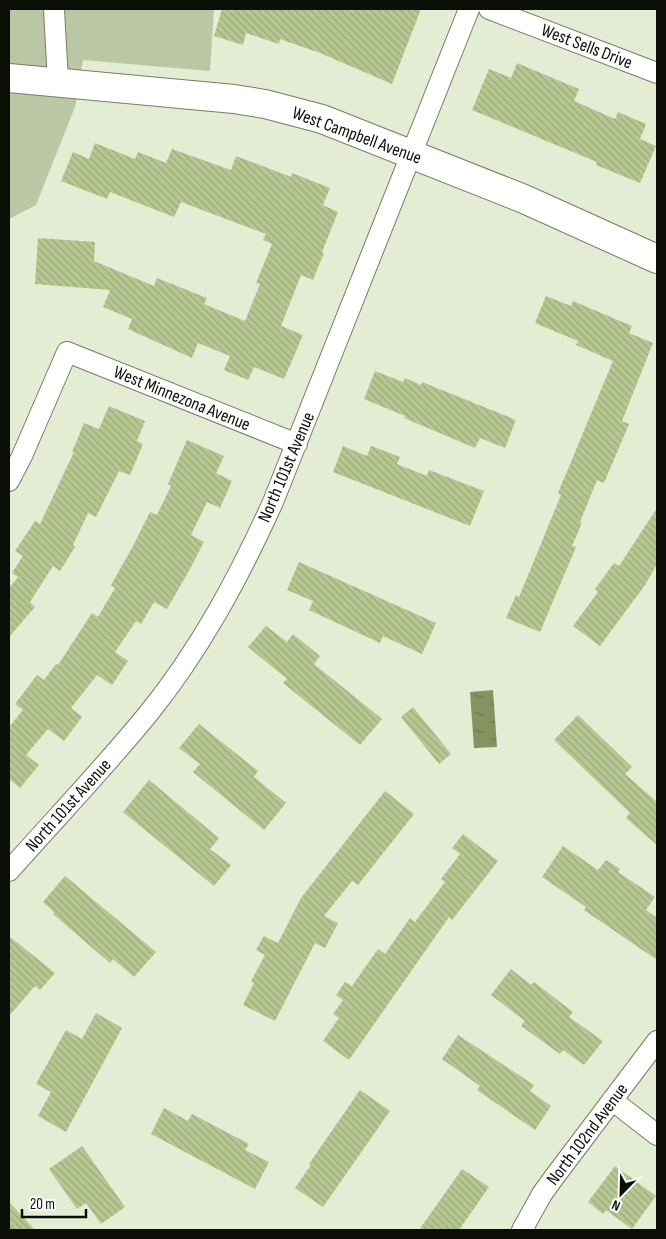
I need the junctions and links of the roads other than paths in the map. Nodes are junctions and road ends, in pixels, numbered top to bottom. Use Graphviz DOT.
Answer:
graph roads {
  1 [pos="54,9"];
  2 [pos="469,9"];
  3 [pos="489,9"];
  4 [pos="657,74"];
  5 [pos="9,78"];
  6 [pos="58,82"];
  7 [pos="411,154"];
  8 [pos="657,259"];
  9 [pos="297,444"];
  10 [pos="9,481"];
  11 [pos="9,870"];
  12 [pos="657,1041"];
  13 [pos="612,1100"];
  14 [pos="657,1135"];
  15 [pos="522,1230"];
  1 -- 6 [label="street"];
  2 -- 7 [label="street, North 101st Avenue"];
  3 -- 4 [label="street, West Sells Drive"];
  5 -- 6 [label="street, West Campbell Avenue"];
  6 -- 7 [label="street, West Campbell Avenue"];
  7 -- 8 [label="street, West Campbell Avenue"];
  7 -- 9 [label="street, North 101st Avenue"];
  9 -- 10 [label="street, West Minnezona Avenue"];
  9 -- 11 [label="street, North 101st Avenue"];
  12 -- 13 [label="street, North 102nd Avenue"];
  13 -- 14 [label="street"];
  13 -- 15 [label="street, North 102nd Avenue"];
}
